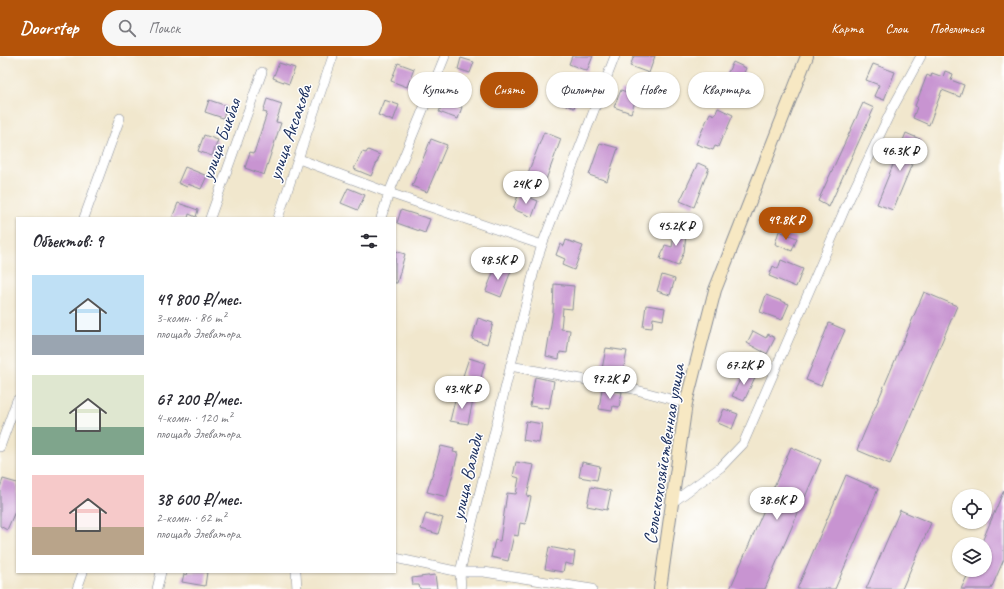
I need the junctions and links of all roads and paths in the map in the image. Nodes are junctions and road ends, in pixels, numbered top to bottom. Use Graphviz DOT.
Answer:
graph roads {
  1 [pos="333,56"];
  2 [pos="445,56"];
  3 [pos="615,56"];
  4 [pos="807,56"];
  5 [pos="921,56"];
  6 [pos="262,72"];
  7 [pos="120,118"];
  8 [pos="299,159"];
  9 [pos="389,193"];
  10 [pos="84,217"];
  11 [pos="210,217"];
  12 [pos="278,217"];
  13 [pos="381,217"];
  14 [pos="542,245"];
  15 [pos="510,366"];
  16 [pos="16,403"];
  17 [pos="686,403"];
  18 [pos="0,446"];
  19 [pos="673,502"];
  20 [pos="396,558"];
  21 [pos="460,572"];
  22 [pos="83,573"];
  23 [pos="161,573"];
  24 [pos="296,573"];
  25 [pos="77,589"];
  26 [pos="157,589"];
  27 [pos="297,589"];
  28 [pos="461,589"];
  29 [pos="592,589"];
  30 [pos="660,589"];
  1 -- 8 [label="street, улица Аксакова"];
  2 -- 9 [label="street"];
  3 -- 14 [label="street, улица Валиди"];
  4 -- 17 [label="main road, Сельскохозяйственная улица"];
  5 -- 19 [label="street"];
  6 -- 11 [label="street, улица Бикбая"];
  7 -- 10 [label="street"];
  8 -- 9 [label="street"];
  8 -- 12 [label="street, улица Аксакова"];
  9 -- 13 [label="street"];
  9 -- 14 [label="street"];
  14 -- 15 [label="street, улица Валиди"];
  15 -- 17 [label="street"];
  15 -- 21 [label="street, улица Валиди"];
  16 -- 18 [label="street"];
  17 -- 19 [label="main road, Сельскохозяйственная улица"];
  19 -- 30 [label="main road, Сельскохозяйственная улица"];
  20 -- 21 [label="street"];
  21 -- 28 [label="street, улица Валиди"];
  21 -- 29 [label="street"];
  22 -- 25 [label="street"];
  23 -- 26 [label="street"];
  24 -- 27 [label="street"];
}
